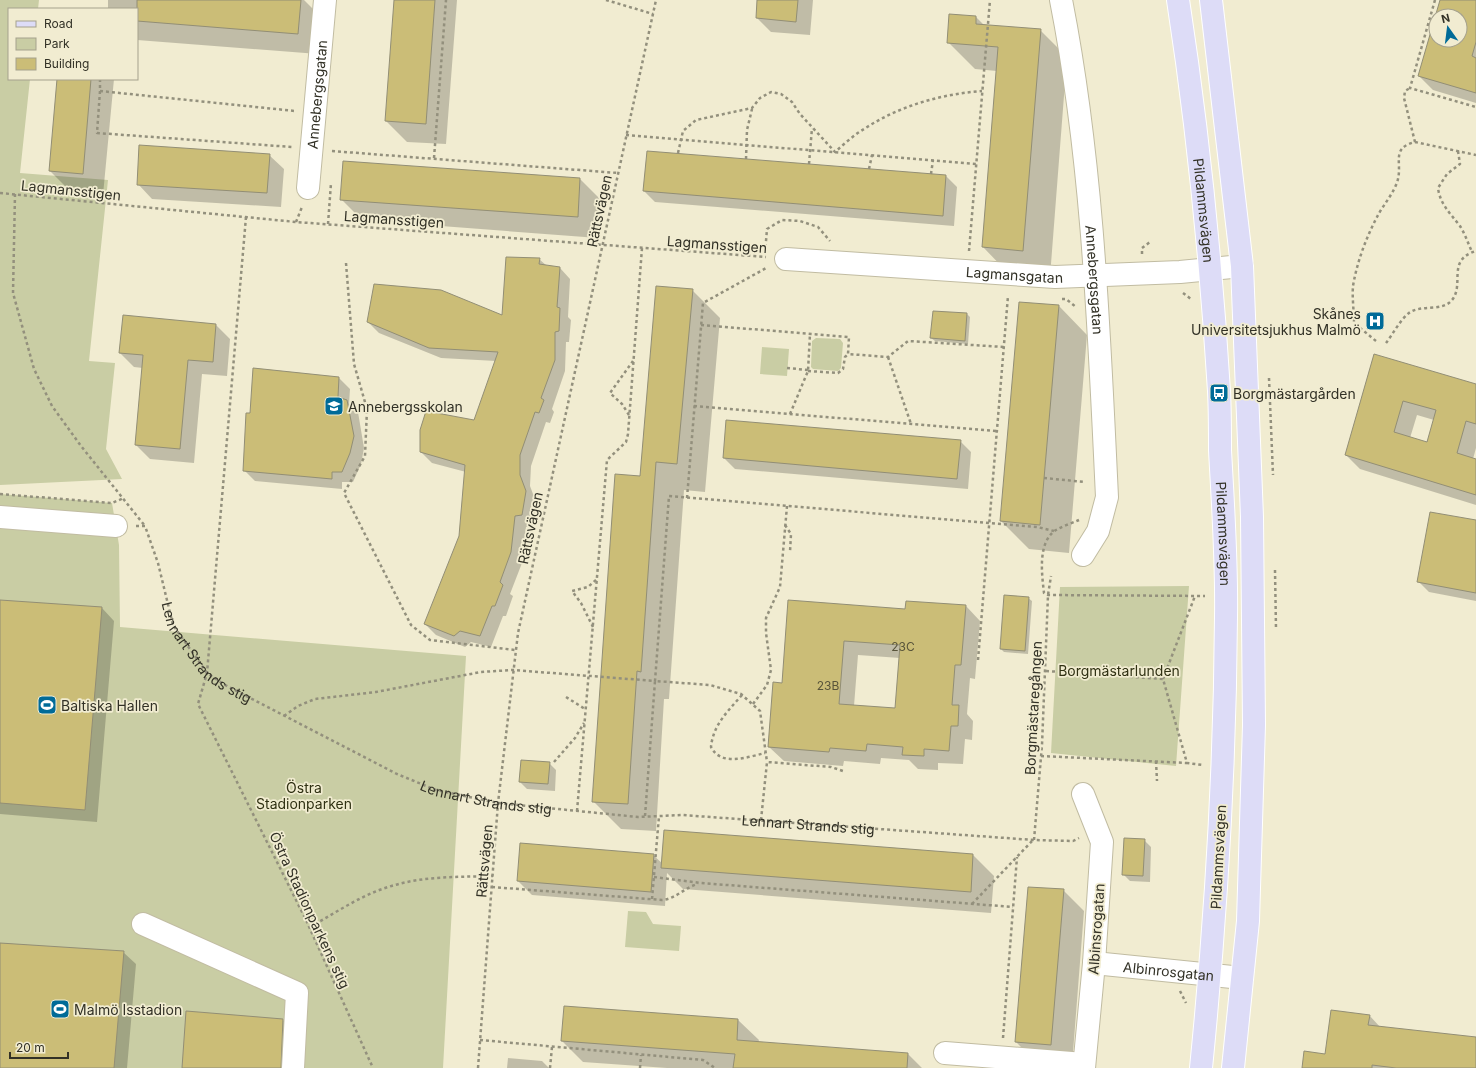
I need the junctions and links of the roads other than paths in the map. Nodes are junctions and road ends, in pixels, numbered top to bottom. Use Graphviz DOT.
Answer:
graph roads {
  1 [pos="325,0"];
  2 [pos="1061,0"];
  3 [pos="1178,0"];
  4 [pos="1211,0"];
  5 [pos="308,188"];
  6 [pos="775,265"];
  7 [pos="1242,266"];
  8 [pos="1211,270"];
  9 [pos="1095,277"];
  10 [pos="0,517"];
  11 [pos="116,526"];
  12 [pos="1083,555"];
  13 [pos="1083,794"];
  14 [pos="143,924"];
  15 [pos="1094,964"];
  16 [pos="1210,975"];
  17 [pos="1242,978"];
  18 [pos="945,1052"];
  19 [pos="1084,1066"];
  20 [pos="293,1068"];
  21 [pos="1201,1068"];
  22 [pos="1233,1068"];
  1 -- 5 [label="street, Annebergsgatan"];
  2 -- 9 [label="street, Annebergsgatan"];
  3 -- 8 [label="main road, Pildammsvägen"];
  4 -- 7 [label="main road, Pildammsvägen"];
  6 -- 9 [label="street, Lagmansgatan"];
  7 -- 8 [label="street, Lagmansgatan"];
  7 -- 17 [label="main road, Pildammsvägen"];
  8 -- 9 [label="street, Lagmansgatan"];
  8 -- 16 [label="main road, Pildammsvägen"];
  9 -- 12 [label="street, Annebergsgatan"];
  10 -- 11 [label="street"];
  13 -- 15 [label="street, Albinsrogatan"];
  14 -- 20 [label="street"];
  15 -- 16 [label="street, Albinrosgatan"];
  15 -- 19 [label="street, Albinsrogatan"];
  16 -- 17 [label="street, Albinrosgatan"];
  16 -- 21 [label="main road, Pildammsvägen"];
  17 -- 22 [label="main road, Pildammsvägen"];
  18 -- 19 [label="street"];
}
